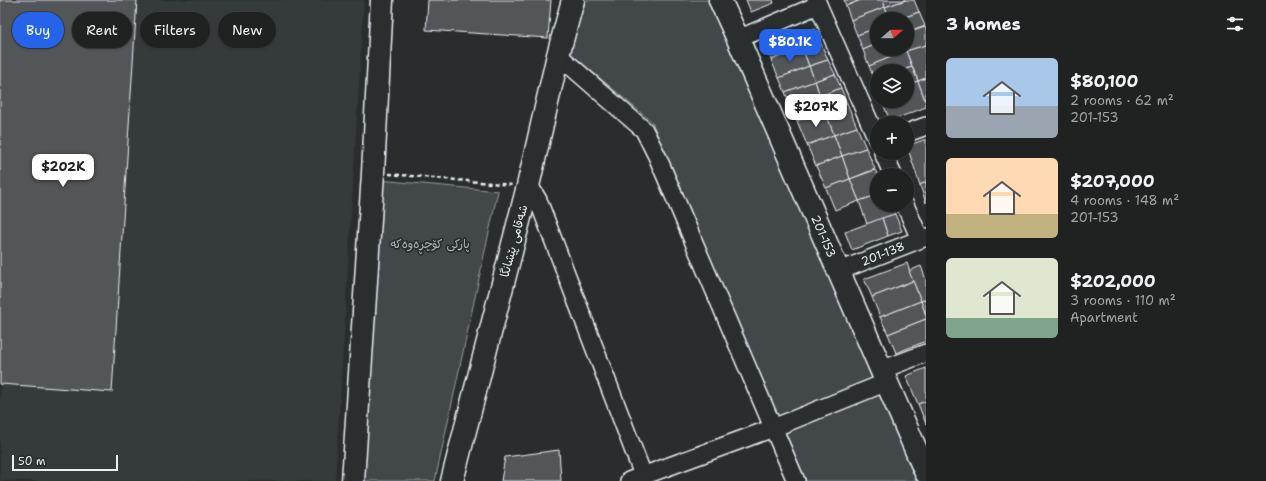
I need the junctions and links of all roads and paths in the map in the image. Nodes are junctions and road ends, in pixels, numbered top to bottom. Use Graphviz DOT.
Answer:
graph roads {
  1 [pos="382,0"];
  2 [pos="573,0"];
  3 [pos="720,0"];
  4 [pos="817,3"];
  5 [pos="738,39"];
  6 [pos="558,55"];
  7 [pos="870,123"];
  8 [pos="926,126"];
  9 [pos="914,130"];
  10 [pos="373,173"];
  11 [pos="528,186"];
  12 [pos="910,212"];
  13 [pos="923,238"];
  14 [pos="839,271"];
  15 [pos="926,353"];
  16 [pos="884,376"];
  17 [pos="773,428"];
  18 [pos="926,473"];
  19 [pos="636,478"];
  20 [pos="353,481"];
  21 [pos="452,481"];
  22 [pos="796,481"];
  1 -- 10 [label="main road"];
  2 -- 6 [label="main road, شەقامی پێشانگا"];
  3 -- 5 [label="main road, 201-153"];
  4 -- 5 [label="street"];
  4 -- 7 [label="street"];
  5 -- 14 [label="main road, 201-153"];
  6 -- 11 [label="main road, شەقامی پێشانگا"];
  6 -- 17 [label="street"];
  8 -- 9 [label="street"];
  10 -- 11 [label="path"];
  10 -- 20 [label="main road"];
  11 -- 19 [label="street"];
  11 -- 21 [label="main road, شەقامی پێشانگا"];
  12 -- 13 [label="street"];
  13 -- 14 [label="street, 201-138"];
  14 -- 16 [label="main road, 201-153"];
  15 -- 16 [label="street"];
  16 -- 17 [label="street"];
  16 -- 18 [label="main road, 201-153"];
  17 -- 19 [label="street"];
  17 -- 22 [label="street"];
}
